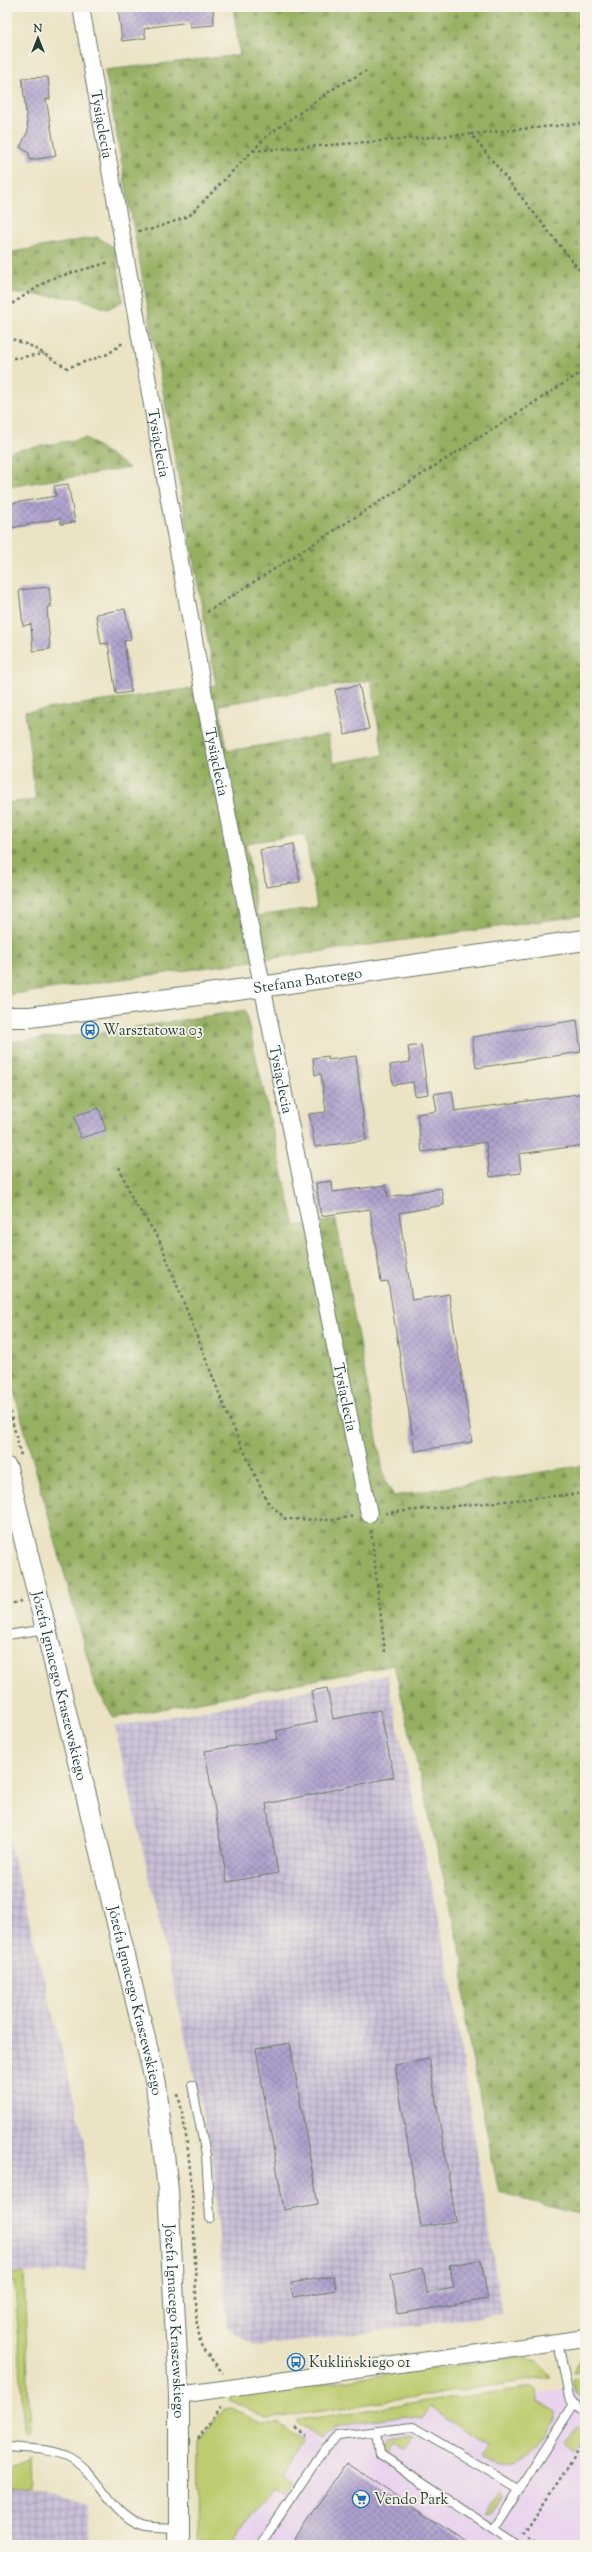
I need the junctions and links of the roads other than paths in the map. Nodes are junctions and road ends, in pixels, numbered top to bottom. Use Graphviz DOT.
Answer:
graph roads {
  1 [pos="81,7"];
  2 [pos="585,940"];
  3 [pos="261,987"];
  4 [pos="30,1016"];
  5 [pos="7,1017"];
  6 [pos="7,1023"];
  7 [pos="7,1468"];
  8 [pos="369,1514"];
  9 [pos="46,1629"];
  10 [pos="7,1635"];
  11 [pos="192,2085"];
  12 [pos="210,2218"];
  13 [pos="585,2338"];
  14 [pos="558,2342"];
  15 [pos="179,2395"];
  16 [pos="574,2404"];
  17 [pos="585,2412"];
  18 [pos="377,2431"];
  19 [pos="7,2447"];
  20 [pos="520,2490"];
  21 [pos="494,2529"];
  22 [pos="179,2537"];
  23 [pos="260,2545"];
  24 [pos="516,2545"];
  1 -- 3 [label="street, Tysiąclecia"];
  2 -- 3 [label="street, Stefana Batorego"];
  3 -- 4 [label="street, Stefana Batorego"];
  3 -- 8 [label="street, Tysiąclecia"];
  4 -- 5 [label="street, Stefana Batorego"];
  4 -- 6 [label="street, Stefana Batorego"];
  7 -- 9 [label="street, Józefa Ignacego Kraszewskiego"];
  9 -- 10 [label="lane"];
  9 -- 15 [label="street, Józefa Ignacego Kraszewskiego"];
  11 -- 12 [label="lane"];
  13 -- 14 [label="street"];
  14 -- 15 [label="street"];
  14 -- 16 [label="lane"];
  15 -- 22 [label="street, Józefa Ignacego Kraszewskiego"];
  16 -- 17 [label="lane"];
  16 -- 20 [label="lane"];
  18 -- 20 [label="lane"];
  18 -- 21 [label="lane"];
  18 -- 23 [label="lane"];
  19 -- 22 [label="lane"];
  20 -- 21 [label="lane"];
  21 -- 24 [label="lane"];
}
